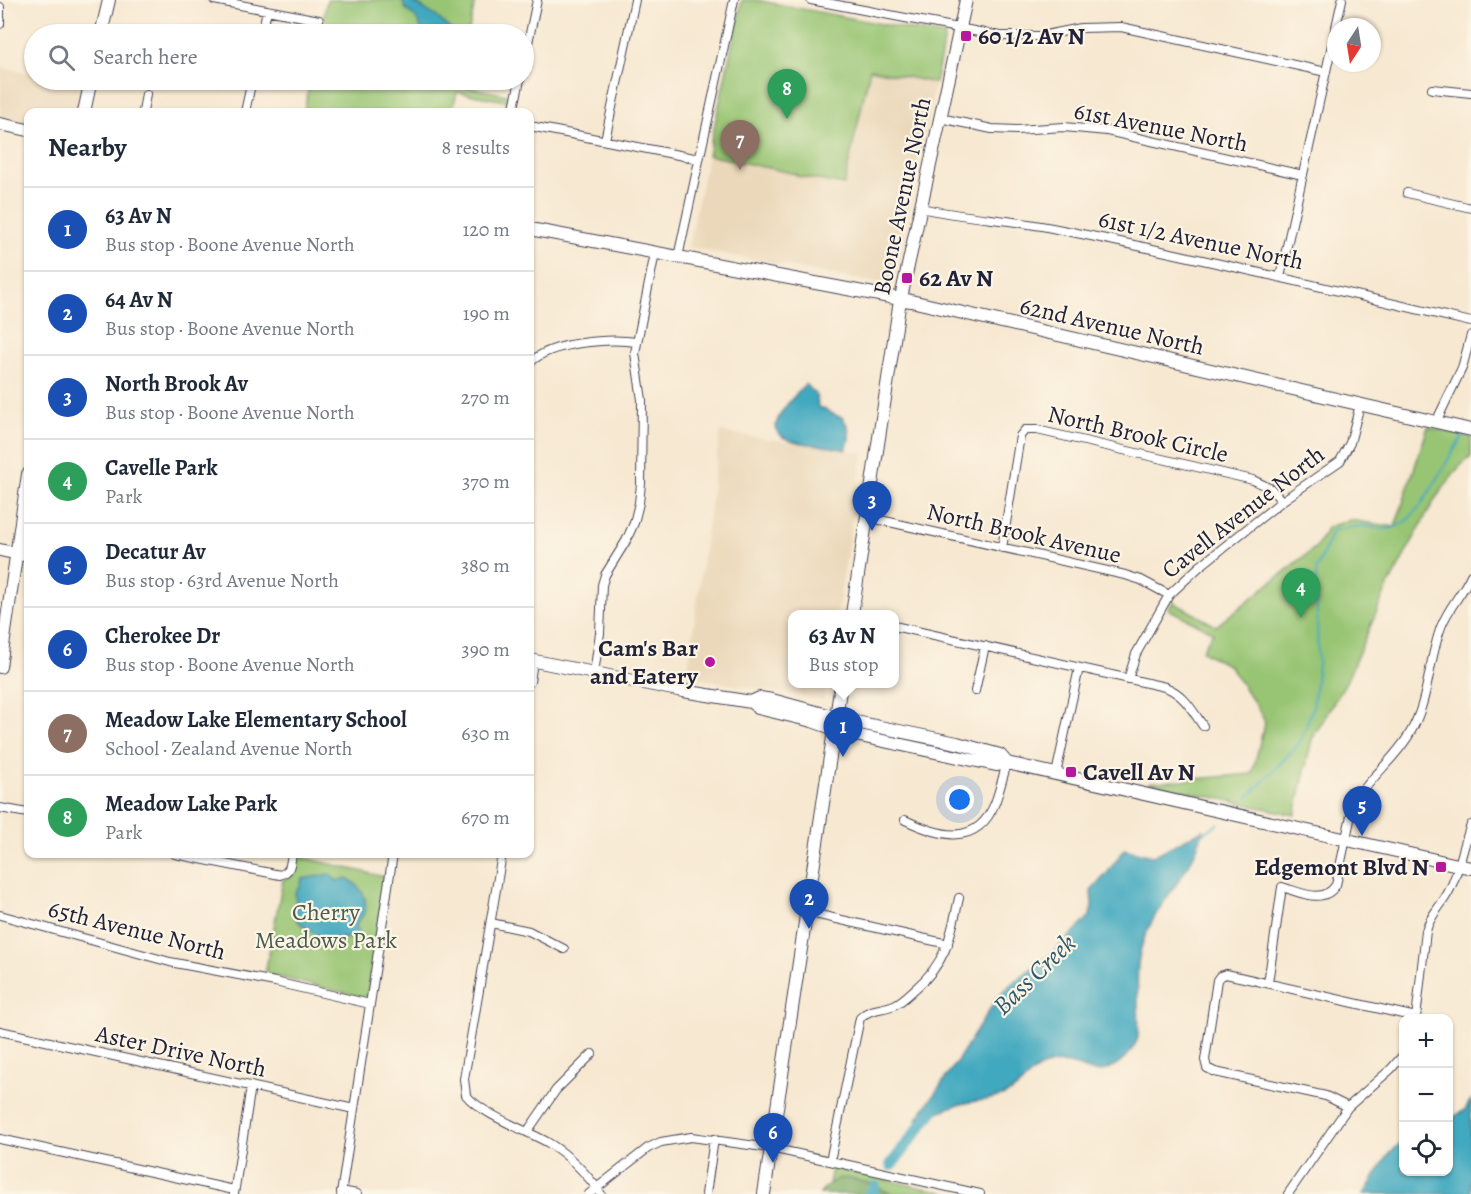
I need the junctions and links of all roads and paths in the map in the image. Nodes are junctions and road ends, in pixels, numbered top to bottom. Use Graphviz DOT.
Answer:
graph roads {
  1 [pos="109,0"];
  2 [pos="214,0"];
  3 [pos="537,0"];
  4 [pos="635,0"];
  5 [pos="734,0"];
  6 [pos="811,0"];
  7 [pos="966,0"];
  8 [pos="1342,0"];
  9 [pos="0,7"];
  10 [pos="267,10"];
  11 [pos="319,20"];
  12 [pos="0,24"];
  13 [pos="103,24"];
  14 [pos="264,24"];
  15 [pos="532,24"];
  16 [pos="960,29"];
  17 [pos="1326,72"];
  18 [pos="1432,89"];
  19 [pos="89,90"];
  20 [pos="250,90"];
  21 [pos="518,90"];
  22 [pos="1471,93"];
  23 [pos="146,94"];
  24 [pos="85,108"];
  25 [pos="143,108"];
  26 [pos="246,108"];
  27 [pos="514,108"];
  28 [pos="940,118"];
  29 [pos="0,124"];
  30 [pos="534,127"];
  31 [pos="24,129"];
  32 [pos="605,140"];
  33 [pos="699,159"];
  34 [pos="1303,175"];
  35 [pos="1407,193"];
  36 [pos="921,208"];
  37 [pos="1471,208"];
  38 [pos="534,230"];
  39 [pos="655,253"];
  40 [pos="678,257"];
  41 [pos="1280,277"];
  42 [pos="901,299"];
  43 [pos="1471,322"];
  44 [pos="1471,335"];
  45 [pos="637,342"];
  46 [pos="534,360"];
  47 [pos="1360,405"];
  48 [pos="1436,423"];
  49 [pos="1471,430"];
  50 [pos="1282,501"];
  51 [pos="867,517"];
  52 [pos="24,539"];
  53 [pos="1002,548"];
  54 [pos="0,550"];
  55 [pos="23,555"];
  56 [pos="1471,575"];
  57 [pos="1169,595"];
  58 [pos="853,610"];
  59 [pos="899,627"];
  60 [pos="985,646"];
  61 [pos="534,661"];
  62 [pos="0,668"];
  63 [pos="1079,668"];
  64 [pos="594,673"];
  65 [pos="1128,679"];
  66 [pos="840,688"];
  67 [pos="975,691"];
  68 [pos="835,724"];
  69 [pos="1203,726"];
  70 [pos="1007,763"];
  71 [pos="1056,774"];
  72 [pos="0,808"];
  73 [pos="24,812"];
  74 [pos="905,820"];
  75 [pos="1471,825"];
  76 [pos="1346,839"];
  77 [pos="194,858"];
  78 [pos="291,858"];
  79 [pos="392,858"];
  80 [pos="501,858"];
  81 [pos="1465,866"];
  82 [pos="959,898"];
  83 [pos="806,912"];
  84 [pos="0,915"];
  85 [pos="491,923"];
  86 [pos="948,944"];
  87 [pos="564,949"];
  88 [pos="1268,983"];
  89 [pos="370,1004"];
  90 [pos="1399,1014"];
  91 [pos="1416,1014"];
  92 [pos="0,1030"];
  93 [pos="592,1054"];
  94 [pos="1399,1060"];
  95 [pos="251,1086"];
  96 [pos="1348,1107"];
  97 [pos="354,1109"];
  98 [pos="527,1132"];
  99 [pos="0,1139"];
  100 [pos="714,1139"];
  101 [pos="771,1148"];
  102 [pos="830,1161"];
  103 [pos="599,1191"];
  104 [pos="234,1192"];
  105 [pos="341,1192"];
  106 [pos="357,1194"];
  107 [pos="589,1194"];
  108 [pos="706,1194"];
  109 [pos="764,1194"];
  110 [pos="980,1194"];
  111 [pos="1288,1194"];
  1 -- 13 [label="street"];
  2 -- 10 [label="street"];
  3 -- 15 [label="street"];
  4 -- 32 [label="street"];
  5 -- 33 [label="street"];
  6 -- 16 [label="street"];
  7 -- 16 [label="street, Boone Avenue North"];
  8 -- 17 [label="street"];
  9 -- 12 [label="street"];
  10 -- 11 [label="street"];
  10 -- 14 [label="street"];
  16 -- 17 [label="street"];
  16 -- 28 [label="street, Boone Avenue North"];
  17 -- 34 [label="street"];
  18 -- 22 [label="street"];
  19 -- 24 [label="street"];
  20 -- 26 [label="street"];
  21 -- 27 [label="street"];
  23 -- 25 [label="street"];
  28 -- 34 [label="street, 61st Avenue North"];
  28 -- 36 [label="street, Boone Avenue North"];
  29 -- 31 [label="street"];
  30 -- 32 [label="street"];
  32 -- 33 [label="street"];
  33 -- 40 [label="street"];
  34 -- 41 [label="street"];
  35 -- 37 [label="street"];
  36 -- 41 [label="street, 61st 1/2 Avenue North"];
  36 -- 42 [label="street, Boone Avenue North"];
  38 -- 39 [label="street, 62nd Avenue North"];
  39 -- 40 [label="street, 62nd Avenue North"];
  39 -- 45 [label="street"];
  40 -- 42 [label="street, 62nd Avenue North"];
  41 -- 43 [label="street, 61st 1/2 Avenue North"];
  42 -- 47 [label="street, 62nd Avenue North"];
  42 -- 51 [label="street, Boone Avenue North"];
  44 -- 48 [label="street"];
  45 -- 46 [label="street"];
  45 -- 64 [label="street"];
  47 -- 48 [label="street, 62nd Avenue North"];
  47 -- 50 [label="street, Cavell Avenue North"];
  48 -- 49 [label="street, 62nd Avenue North"];
  50 -- 53 [label="street, North Brook Circle"];
  50 -- 57 [label="street, Cavell Avenue North"];
  51 -- 53 [label="street, North Brook Avenue"];
  51 -- 58 [label="street, Boone Avenue North"];
  52 -- 55 [label="street"];
  53 -- 57 [label="street, North Brook Avenue"];
  54 -- 55 [label="street"];
  55 -- 62 [label="street"];
  56 -- 76 [label="street"];
  57 -- 65 [label="street, Cavell Avenue North"];
  59 -- 60 [label="street"];
  60 -- 63 [label="street"];
  60 -- 67 [label="street"];
  61 -- 64 [label="street"];
  63 -- 65 [label="street"];
  63 -- 71 [label="street"];
  64 -- 68 [label="street"];
  65 -- 69 [label="street"];
  66 -- 68 [label="street"];
  68 -- 70 [label="street"];
  68 -- 83 [label="street"];
  70 -- 71 [label="street"];
  70 -- 74 [label="street"];
  71 -- 76 [label="street"];
  72 -- 73 [label="street"];
  75 -- 81 [label="street"];
  76 -- 81 [label="street"];
  76 -- 88 [label="street"];
  77 -- 78 [label="street"];
  79 -- 89 [label="street"];
  80 -- 85 [label="street"];
  81 -- 91 [label="street"];
  82 -- 86 [label="street"];
  83 -- 86 [label="street"];
  83 -- 101 [label="street"];
  84 -- 89 [label="street, 65th Avenue North"];
  85 -- 87 [label="street"];
  85 -- 98 [label="street"];
  86 -- 102 [label="street"];
  88 -- 90 [label="street"];
  88 -- 96 [label="street"];
  89 -- 97 [label="street"];
  92 -- 95 [label="street, Aster Drive North"];
  93 -- 98 [label="street"];
  94 -- 96 [label="street"];
  95 -- 97 [label="street, Aster Drive North"];
  95 -- 104 [label="street"];
  96 -- 111 [label="street"];
  97 -- 105 [label="street"];
  98 -- 103 [label="street"];
  99 -- 104 [label="street"];
  100 -- 101 [label="street"];
  100 -- 103 [label="street"];
  100 -- 108 [label="street"];
  101 -- 102 [label="street"];
  101 -- 109 [label="street"];
  102 -- 110 [label="street"];
  103 -- 107 [label="street"];
  105 -- 106 [label="street"];
}
